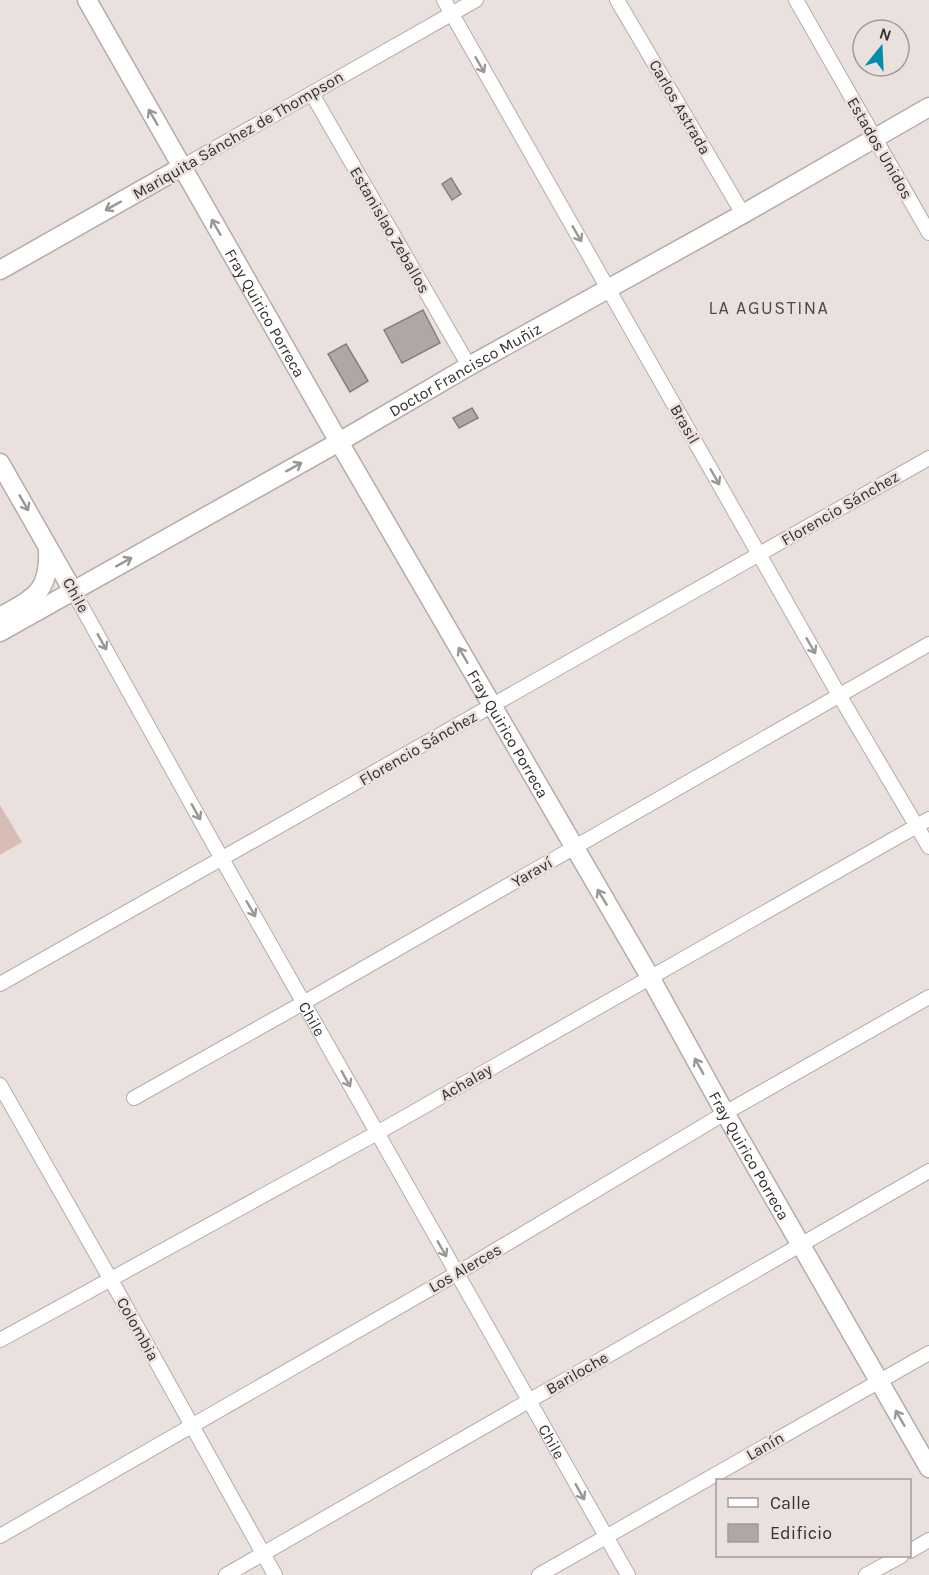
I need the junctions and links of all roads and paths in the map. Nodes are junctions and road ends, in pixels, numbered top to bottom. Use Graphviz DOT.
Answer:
graph roads {
  1 [pos="87,0"];
  2 [pos="444,0"];
  3 [pos="476,0"];
  4 [pos="617,0"];
  5 [pos="801,2"];
  6 [pos="452,14"];
  7 [pos="312,93"];
  8 [pos="929,107"];
  9 [pos="875,139"];
  10 [pos="182,167"];
  11 [pos="743,214"];
  12 [pos="929,233"];
  13 [pos="0,270"];
  14 [pos="608,289"];
  15 [pos="469,366"];
  16 [pos="339,442"];
  17 [pos="929,458"];
  18 [pos="0,463"];
  19 [pos="48,544"];
  20 [pos="759,554"];
  21 [pos="73,591"];
  22 [pos="0,617"];
  23 [pos="0,632"];
  24 [pos="929,644"];
  25 [pos="839,695"];
  26 [pos="492,706"];
  27 [pos="923,822"];
  28 [pos="929,847"];
  29 [pos="573,848"];
  30 [pos="222,859"];
  31 [pos="650,977"];
  32 [pos="0,984"];
  33 [pos="929,997"];
  34 [pos="303,1003"];
  35 [pos="0,1085"];
  36 [pos="134,1098"];
  37 [pos="725,1113"];
  38 [pos="377,1133"];
  39 [pos="929,1172"];
  40 [pos="801,1246"];
  41 [pos="456,1274"];
  42 [pos="111,1280"];
  43 [pos="0,1340"];
  44 [pos="929,1353"];
  45 [pos="879,1382"];
  46 [pos="529,1401"];
  47 [pos="191,1425"];
  48 [pos="929,1468"];
  49 [pos="0,1536"];
  50 [pos="605,1537"];
  51 [pos="929,1540"];
  52 [pos="911,1550"];
  53 [pos="262,1553"];
  54 [pos="899,1557"];
  55 [pos="226,1575"];
  56 [pos="274,1575"];
  57 [pos="539,1575"];
  58 [pos="628,1575"];
  59 [pos="866,1575"];
  10 -- 1 [label="main road, Fray Quirico Porreca, one-way"];
  2 -- 6 [label="street, Brasil"];
  3 -- 6 [label="street, Mariquita Sánchez de Thompson"];
  4 -- 11 [label="street, Carlos Astrada"];
  5 -- 9 [label="street, Estados Unidos"];
  6 -- 7 [label="street, Mariquita Sánchez de Thompson"];
  6 -- 14 [label="street, Brasil, one-way"];
  7 -- 10 [label="street, Mariquita Sánchez de Thompson"];
  7 -- 15 [label="street, Estanislao Zeballos"];
  8 -- 9 [label="main road, Doctor Francisco Muñiz"];
  9 -- 11 [label="main road, Doctor Francisco Muñiz"];
  9 -- 12 [label="street, Estados Unidos"];
  10 -- 13 [label="main road, Mariquita Sánchez de Thompson, one-way"];
  16 -- 10 [label="main road, Fray Quirico Porreca, one-way"];
  11 -- 14 [label="main road, Doctor Francisco Muñiz"];
  14 -- 15 [label="main road, Doctor Francisco Muñiz"];
  14 -- 20 [label="street, Brasil, one-way"];
  15 -- 16 [label="main road, Doctor Francisco Muñiz"];
  21 -- 16 [label="main road, Doctor Francisco Muñiz, one-way"];
  26 -- 16 [label="main road, Fray Quirico Porreca, one-way"];
  17 -- 20 [label="street, Florencio Sánchez"];
  18 -- 19 [label="main road, Chile, one-way"];
  19 -- 21 [label="main road, Chile"];
  19 -- 22 [label="main road"];
  20 -- 25 [label="street, Brasil, one-way"];
  20 -- 26 [label="street, Florencio Sánchez"];
  21 -- 23 [label="main road, Doctor Francisco Muñiz"];
  21 -- 30 [label="street, Chile, one-way"];
  24 -- 25 [label="street, Yaraví"];
  25 -- 27 [label="street, Brasil"];
  25 -- 29 [label="street, Yaraví"];
  26 -- 29 [label="main road, Fray Quirico Porreca"];
  26 -- 30 [label="street, Florencio Sánchez"];
  27 -- 28 [label="street, Brasil"];
  27 -- 31 [label="street, Achalay"];
  31 -- 29 [label="main road, Fray Quirico Porreca, one-way"];
  29 -- 34 [label="street, Yaraví"];
  30 -- 32 [label="street, Florencio Sánchez"];
  30 -- 34 [label="street, Chile, one-way"];
  37 -- 31 [label="main road, Fray Quirico Porreca, one-way"];
  31 -- 38 [label="street, Achalay"];
  33 -- 37 [label="street, Los Alerces"];
  34 -- 36 [label="street, Yaraví"];
  34 -- 38 [label="street, Chile, one-way"];
  35 -- 42 [label="street, Colombia"];
  37 -- 40 [label="main road, Fray Quirico Porreca"];
  37 -- 41 [label="street, Los Alerces"];
  38 -- 41 [label="street, Chile, one-way"];
  38 -- 42 [label="street, Achalay"];
  39 -- 40 [label="street, Bariloche"];
  40 -- 45 [label="main road, Fray Quirico Porreca"];
  40 -- 46 [label="street, Bariloche"];
  41 -- 46 [label="street, Chile"];
  41 -- 47 [label="street, Los Alerces"];
  42 -- 43 [label="street, Achalay"];
  42 -- 47 [label="street, Colombia"];
  44 -- 45 [label="street, Lanín"];
  48 -- 45 [label="main road, Fray Quirico Porreca, one-way"];
  45 -- 50 [label="street, Lanín"];
  46 -- 50 [label="street, Chile, one-way"];
  46 -- 53 [label="street, Bariloche"];
  47 -- 49 [label="street, Los Alerces"];
  47 -- 53 [label="street, Colombia"];
  50 -- 57 [label="street, Lanín"];
  50 -- 58 [label="street, Chile"];
  51 -- 52 [label="street"];
  53 -- 55 [label="street, Bariloche"];
  53 -- 56 [label="street, Colombia"];
  54 -- 59 [label="street"];
}
